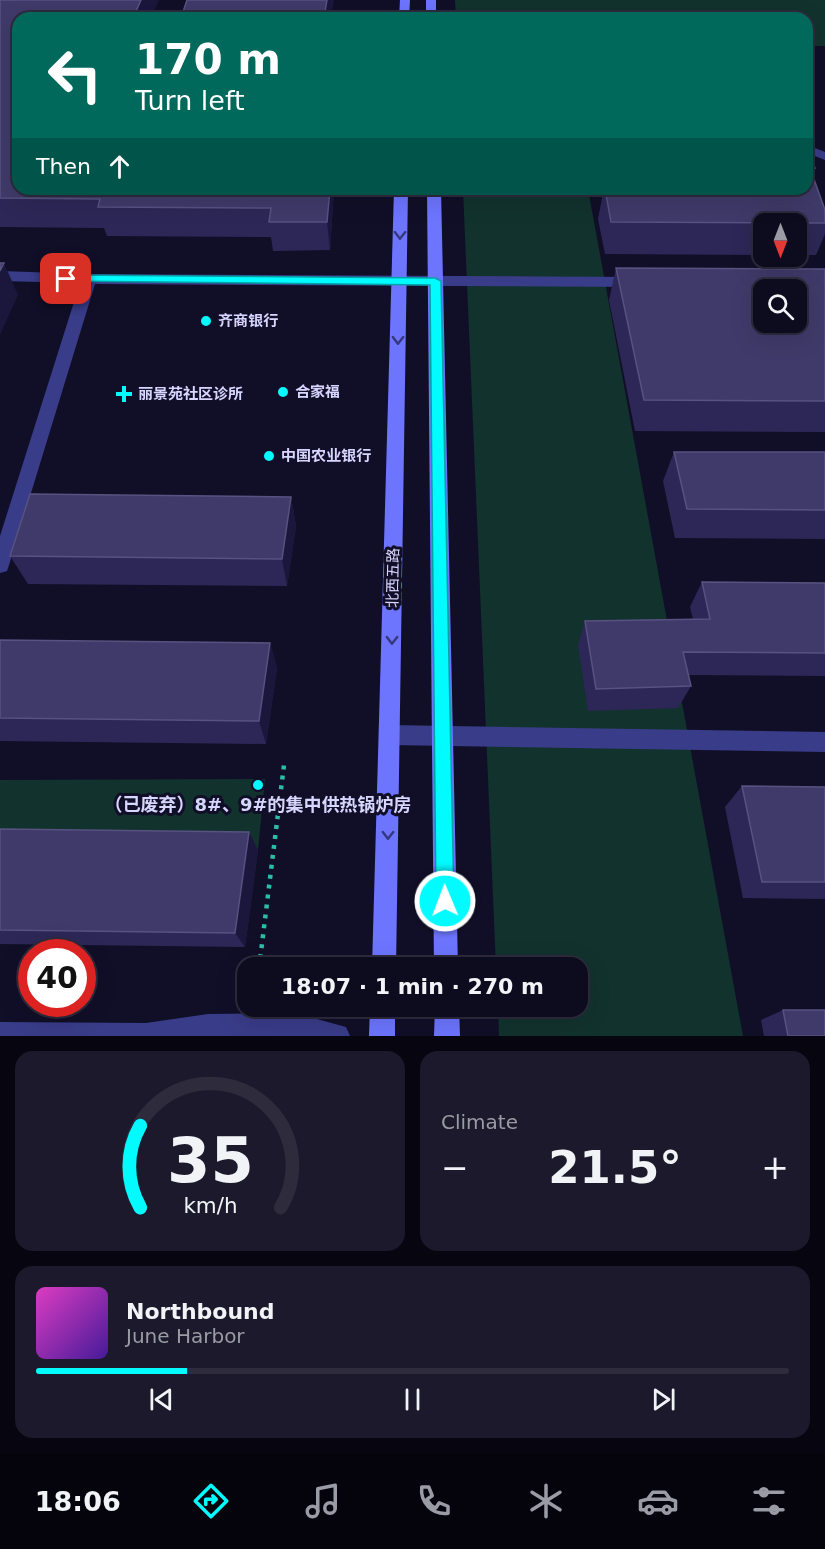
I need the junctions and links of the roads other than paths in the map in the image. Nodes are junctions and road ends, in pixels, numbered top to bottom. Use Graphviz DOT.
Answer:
graph roads {
  1 [pos="401,195"];
  2 [pos="434,195"];
  3 [pos="0,276"];
  4 [pos="89,279"];
  5 [pos="399,281"];
  6 [pos="435,281"];
  7 [pos="658,282"];
  8 [pos="0,565"];
  9 [pos="390,735"];
  10 [pos="442,736"];
  11 [pos="825,742"];
  12 [pos="384,957"];
  13 [pos="446,957"];
  14 [pos="383,1017"];
  15 [pos="447,1017"];
  16 [pos="0,1035"];
  17 [pos="146,1036"];
  18 [pos="337,1036"];
  19 [pos="382,1036"];
  20 [pos="447,1036"];
  1 -- 5 [label="street, 北西五路, one-way"];
  2 -- 6 [label="street"];
  3 -- 4 [label="street"];
  4 -- 5 [label="street"];
  4 -- 8 [label="street"];
  5 -- 6 [label="street"];
  5 -- 9 [label="street, 北西五路, one-way"];
  6 -- 7 [label="street"];
  6 -- 10 [label="street"];
  9 -- 10 [label="street"];
  9 -- 12 [label="street, 北西五路, one-way"];
  10 -- 11 [label="street"];
  10 -- 13 [label="street"];
  14 -- 19 [label="street"];
  15 -- 20 [label="street"];
  16 -- 17 [label="street"];
  17 -- 18 [label="street"];
}
